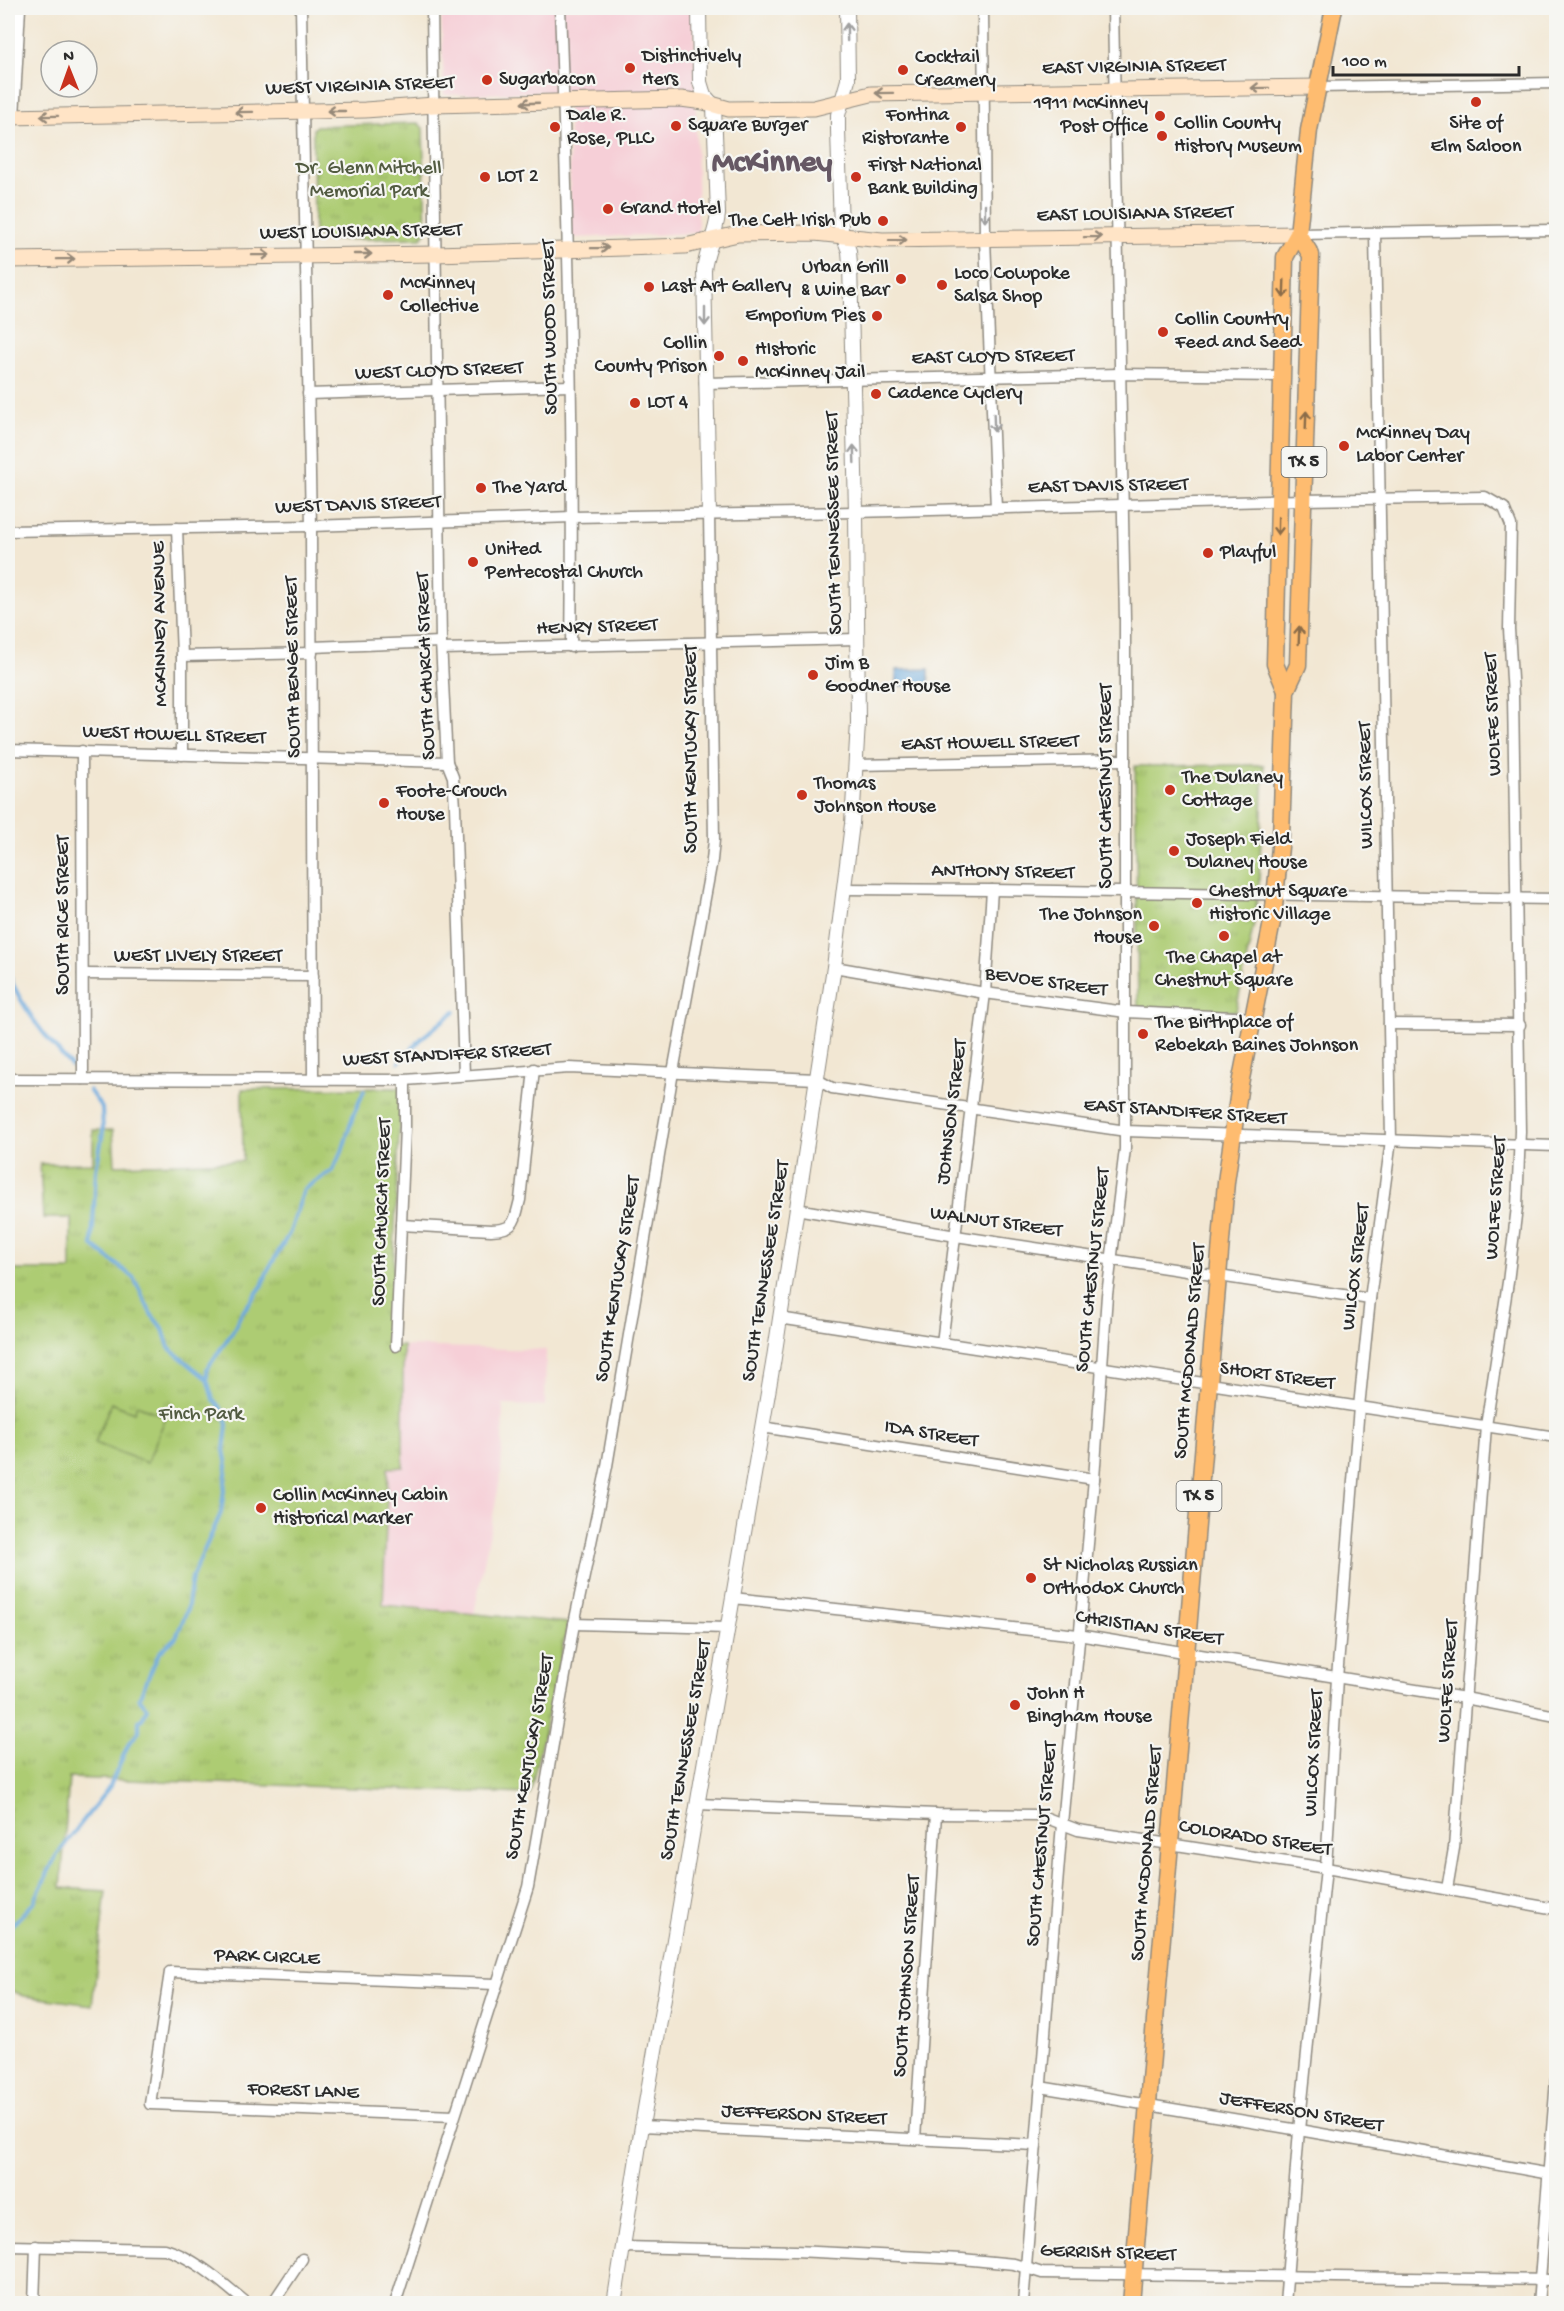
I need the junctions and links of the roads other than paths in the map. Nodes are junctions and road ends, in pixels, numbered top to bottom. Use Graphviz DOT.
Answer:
graph roads {
  1 [pos="20,8"];
  2 [pos="302,8"];
  3 [pos="432,8"];
  4 [pos="560,8"];
  5 [pos="699,8"];
  6 [pos="846,8"];
  7 [pos="983,8"];
  8 [pos="1113,8"];
  9 [pos="1334,8"];
  10 [pos="1557,83"];
  11 [pos="1318,87"];
  12 [pos="1114,90"];
  13 [pos="985,91"];
  14 [pos="564,102"];
  15 [pos="842,102"];
  16 [pos="434,105"];
  17 [pos="714,106"];
  18 [pos="302,111"];
  19 [pos="11,117"];
  20 [pos="1557,230"];
  21 [pos="1375,233"];
  22 [pos="1298,234"];
  23 [pos="842,236"];
  24 [pos="1116,236"];
  25 [pos="714,239"];
  26 [pos="985,239"];
  27 [pos="568,249"];
  28 [pos="305,254"];
  29 [pos="436,254"];
  30 [pos="8,260"];
  31 [pos="1119,374"];
  32 [pos="992,376"];
  33 [pos="1282,376"];
  34 [pos="851,379"];
  35 [pos="705,383"];
  36 [pos="570,386"];
  37 [pos="439,390"];
  38 [pos="308,394"];
  39 [pos="1379,499"];
  40 [pos="1303,500"];
  41 [pos="1279,501"];
  42 [pos="1122,505"];
  43 [pos="996,508"];
  44 [pos="1504,508"];
  45 [pos="856,512"];
  46 [pos="709,514"];
  47 [pos="572,517"];
  48 [pos="440,521"];
  49 [pos="311,526"];
  50 [pos="177,528"];
  51 [pos="8,531"];
  52 [pos="857,639"];
  53 [pos="711,643"];
  54 [pos="442,646"];
  55 [pos="571,646"];
  56 [pos="312,650"];
  57 [pos="182,656"];
  58 [pos="1286,692"];
  59 [pos="8,750"];
  60 [pos="82,751"];
  61 [pos="182,755"];
  62 [pos="313,758"];
  63 [pos="1125,760"];
  64 [pos="447,762"];
  65 [pos="857,765"];
  66 [pos="844,889"];
  67 [pos="992,890"];
  68 [pos="1126,892"];
  69 [pos="1276,896"];
  70 [pos="1386,897"];
  71 [pos="1517,899"];
  72 [pos="1557,899"];
  73 [pos="834,967"];
  74 [pos="83,974"];
  75 [pos="313,976"];
  76 [pos="985,993"];
  77 [pos="1125,1012"];
  78 [pos="1255,1018"];
  79 [pos="1389,1024"];
  80 [pos="1520,1025"];
  81 [pos="534,1069"];
  82 [pos="673,1072"];
  83 [pos="464,1075"];
  84 [pos="8,1079"];
  85 [pos="83,1079"];
  86 [pos="313,1079"];
  87 [pos="816,1079"];
  88 [pos="405,1080"];
  89 [pos="972,1108"];
  90 [pos="1126,1131"];
  91 [pos="1232,1136"];
  92 [pos="1391,1140"];
  93 [pos="1518,1144"];
  94 [pos="1557,1146"];
  95 [pos="796,1209"];
  96 [pos="401,1225"];
  97 [pos="956,1236"];
  98 [pos="1111,1258"];
  99 [pos="1218,1276"];
  100 [pos="1370,1299"];
  101 [pos="779,1318"];
  102 [pos="942,1343"];
  103 [pos="396,1346"];
  104 [pos="1102,1368"];
  105 [pos="1209,1385"];
  106 [pos="1359,1407"];
  107 [pos="1486,1426"];
  108 [pos="762,1427"];
  109 [pos="1557,1437"];
  110 [pos="1094,1479"];
  111 [pos="733,1598"];
  112 [pos="574,1624"];
  113 [pos="728,1628"];
  114 [pos="1078,1635"];
  115 [pos="1186,1653"];
  116 [pos="1337,1678"];
  117 [pos="1465,1698"];
  118 [pos="1557,1716"];
  119 [pos="698,1804"];
  120 [pos="936,1814"];
  121 [pos="1062,1824"];
  122 [pos="1170,1845"];
  123 [pos="1326,1868"];
  124 [pos="1447,1889"];
  125 [pos="1557,1909"];
  126 [pos="495,1984"];
  127 [pos="1557,2080"];
  128 [pos="1040,2087"];
  129 [pos="150,2104"];
  130 [pos="1147,2105"];
  131 [pos="454,2115"];
  132 [pos="642,2126"];
  133 [pos="1299,2130"];
  134 [pos="915,2139"];
  135 [pos="1036,2145"];
  136 [pos="1552,2174"];
  137 [pos="8,2246"];
  138 [pos="36,2246"];
  139 [pos="624,2247"];
  140 [pos="302,2259"];
  141 [pos="1026,2269"];
  142 [pos="1134,2275"];
  143 [pos="1287,2276"];
  144 [pos="1540,2280"];
  145 [pos="1557,2280"];
  146 [pos="34,2304"];
  147 [pos="248,2304"];
  148 [pos="272,2304"];
  149 [pos="395,2304"];
  150 [pos="614,2304"];
  151 [pos="1023,2304"];
  152 [pos="1131,2304"];
  153 [pos="1285,2304"];
  154 [pos="1538,2304"];
  1 -- 19 [label="street"];
  2 -- 18 [label="street, SOUTH BENGE STREET"];
  3 -- 16 [label="street, SOUTH CHURCH STREET"];
  4 -- 14 [label="street, SOUTH WOOD STREET"];
  5 -- 17 [label="street"];
  15 -- 6 [label="street, SOUTH TENNESSEE STREET, one-way"];
  7 -- 13 [label="street"];
  8 -- 12 [label="street, SOUTH CHESTNUT STREET"];
  9 -- 11 [label="main road, TX 5"];
  10 -- 11 [label="street, EAST VIRGINIA STREET"];
  11 -- 12 [label="main road, EAST VIRGINIA STREET, one-way"];
  11 -- 22 [label="main road, TX 5"];
  12 -- 13 [label="main road, EAST VIRGINIA STREET"];
  12 -- 24 [label="street, SOUTH CHESTNUT STREET"];
  13 -- 15 [label="main road, EAST VIRGINIA STREET, one-way"];
  13 -- 26 [label="street, one-way"];
  14 -- 16 [label="main road, WEST VIRGINIA STREET, one-way"];
  14 -- 17 [label="main road, WEST VIRGINIA STREET"];
  14 -- 27 [label="street, SOUTH WOOD STREET"];
  15 -- 17 [label="main road, EAST VIRGINIA STREET"];
  15 -- 23 [label="street, SOUTH TENNESSEE STREET"];
  16 -- 18 [label="main road, WEST VIRGINIA STREET, one-way"];
  16 -- 29 [label="street, SOUTH CHURCH STREET"];
  17 -- 25 [label="street, SOUTH KENTUCKY STREET"];
  18 -- 19 [label="main road, WEST VIRGINIA STREET, one-way"];
  18 -- 28 [label="street, SOUTH BENGE STREET"];
  20 -- 21 [label="street, EAST LOUISIANA STREET"];
  21 -- 22 [label="street, EAST LOUISIANA STREET"];
  21 -- 39 [label="street, WILCOX STREET"];
  22 -- 24 [label="main road, EAST LOUISIANA STREET"];
  22 -- 33 [label="main road, SOUTH MCDONALD STREET / TX 5, one-way"];
  40 -- 22 [label="main road, SOUTH MCDONALD STREET / TX 5, one-way"];
  23 -- 25 [label="main road, EAST LOUISIANA STREET"];
  23 -- 26 [label="main road, EAST LOUISIANA STREET, one-way"];
  23 -- 34 [label="street, SOUTH TENNESSEE STREET"];
  26 -- 24 [label="main road, EAST LOUISIANA STREET, one-way"];
  24 -- 31 [label="street, SOUTH CHESTNUT STREET"];
  27 -- 25 [label="main road, WEST LOUISIANA STREET, one-way"];
  25 -- 35 [label="street, SOUTH KENTUCKY STREET, one-way"];
  26 -- 32 [label="street"];
  27 -- 29 [label="main road, WEST LOUISIANA STREET"];
  27 -- 36 [label="street, SOUTH WOOD STREET"];
  28 -- 29 [label="main road, WEST LOUISIANA STREET, one-way"];
  30 -- 28 [label="main road, WEST LOUISIANA STREET, one-way"];
  28 -- 38 [label="street, SOUTH BENGE STREET"];
  29 -- 37 [label="street, SOUTH CHURCH STREET"];
  31 -- 32 [label="street, EAST CLOYD STREET"];
  31 -- 33 [label="street, EAST CLOYD STREET"];
  31 -- 42 [label="street, SOUTH CHESTNUT STREET"];
  32 -- 34 [label="street, EAST CLOYD STREET"];
  32 -- 43 [label="street, one-way"];
  33 -- 41 [label="main road, SOUTH MCDONALD STREET / TX 5"];
  34 -- 35 [label="street, EAST CLOYD STREET"];
  45 -- 34 [label="street, SOUTH TENNESSEE STREET, one-way"];
  35 -- 46 [label="street, SOUTH KENTUCKY STREET"];
  36 -- 37 [label="street, WEST CLOYD STREET"];
  36 -- 47 [label="street, SOUTH WOOD STREET"];
  37 -- 38 [label="street, WEST CLOYD STREET"];
  37 -- 48 [label="street, SOUTH CHURCH STREET"];
  38 -- 49 [label="street, SOUTH BENGE STREET"];
  39 -- 40 [label="street, EAST DAVIS STREET"];
  39 -- 44 [label="street, EAST DAVIS STREET"];
  39 -- 70 [label="street, WILCOX STREET"];
  40 -- 41 [label="street, EAST DAVIS STREET"];
  58 -- 40 [label="main road, SOUTH MCDONALD STREET / TX 5, one-way"];
  41 -- 42 [label="street, EAST DAVIS STREET"];
  41 -- 58 [label="main road, SOUTH MCDONALD STREET / TX 5, one-way"];
  42 -- 43 [label="street, EAST DAVIS STREET"];
  42 -- 63 [label="street, SOUTH CHESTNUT STREET"];
  43 -- 45 [label="street, EAST DAVIS STREET"];
  44 -- 71 [label="street, WOLFE STREET"];
  45 -- 46 [label="street, EAST DAVIS STREET"];
  45 -- 52 [label="street, SOUTH TENNESSEE STREET"];
  46 -- 47 [label="street, WEST DAVIS STREET"];
  46 -- 53 [label="street, SOUTH KENTUCKY STREET"];
  47 -- 48 [label="street, WEST DAVIS STREET"];
  47 -- 55 [label="street, SOUTH WOOD STREET"];
  48 -- 49 [label="street, WEST DAVIS STREET"];
  48 -- 54 [label="street, SOUTH CHURCH STREET"];
  49 -- 50 [label="street, WEST DAVIS STREET"];
  49 -- 56 [label="street, SOUTH BENGE STREET"];
  50 -- 51 [label="street, WEST DAVIS STREET"];
  50 -- 57 [label="street, MCKINNEY AVENUE"];
  52 -- 53 [label="street, HENRY STREET"];
  52 -- 65 [label="street, SOUTH TENNESSEE STREET"];
  53 -- 55 [label="street, HENRY STREET"];
  53 -- 82 [label="street, SOUTH KENTUCKY STREET"];
  54 -- 55 [label="street, HENRY STREET"];
  54 -- 56 [label="street"];
  54 -- 64 [label="street, SOUTH CHURCH STREET"];
  56 -- 57 [label="street"];
  56 -- 62 [label="street, SOUTH BENGE STREET"];
  57 -- 61 [label="street, MCKINNEY AVENUE"];
  58 -- 69 [label="main road, SOUTH MCDONALD STREET / TX 5"];
  59 -- 60 [label="street, WEST HOWELL STREET"];
  60 -- 61 [label="street, WEST HOWELL STREET"];
  60 -- 74 [label="street, SOUTH RICE STREET"];
  61 -- 62 [label="street, WEST HOWELL STREET"];
  62 -- 64 [label="street, WEST HOWELL STREET"];
  62 -- 75 [label="street, SOUTH BENGE STREET"];
  63 -- 65 [label="street, EAST HOWELL STREET"];
  63 -- 68 [label="street, SOUTH CHESTNUT STREET"];
  64 -- 83 [label="street, SOUTH CHURCH STREET"];
  65 -- 66 [label="street, SOUTH TENNESSEE STREET"];
  66 -- 67 [label="street, ANTHONY STREET"];
  66 -- 73 [label="street, SOUTH TENNESSEE STREET"];
  67 -- 68 [label="street, ANTHONY STREET"];
  67 -- 76 [label="street"];
  68 -- 69 [label="street, ANTHONY STREET"];
  68 -- 77 [label="street, SOUTH CHESTNUT STREET"];
  69 -- 70 [label="street, ANTHONY STREET"];
  69 -- 78 [label="main road, SOUTH MCDONALD STREET / TX 5"];
  70 -- 71 [label="street, ANTHONY STREET"];
  70 -- 79 [label="street, WILCOX STREET"];
  71 -- 72 [label="street, ANTHONY STREET"];
  71 -- 80 [label="street, WOLFE STREET"];
  73 -- 76 [label="street, BEVOE STREET"];
  73 -- 87 [label="street, SOUTH TENNESSEE STREET"];
  74 -- 75 [label="street, WEST LIVELY STREET"];
  74 -- 85 [label="street, SOUTH RICE STREET"];
  75 -- 86 [label="street, SOUTH BENGE STREET"];
  76 -- 77 [label="street, BEVOE STREET"];
  76 -- 89 [label="street, JOHNSON STREET"];
  77 -- 78 [label="street, BEVOE STREET"];
  77 -- 90 [label="street, SOUTH CHESTNUT STREET"];
  78 -- 91 [label="main road, SOUTH MCDONALD STREET / TX 5"];
  79 -- 80 [label="street"];
  79 -- 92 [label="street, WILCOX STREET"];
  80 -- 93 [label="street, WOLFE STREET"];
  81 -- 82 [label="street, WEST STANDIFER STREET"];
  81 -- 83 [label="street, WEST STANDIFER STREET"];
  81 -- 96 [label="street"];
  82 -- 87 [label="street, WEST STANDIFER STREET"];
  82 -- 112 [label="street, SOUTH KENTUCKY STREET"];
  83 -- 88 [label="street, WEST STANDIFER STREET"];
  84 -- 85 [label="street, WEST STANDIFER STREET"];
  85 -- 86 [label="street, WEST STANDIFER STREET"];
  86 -- 88 [label="street, WEST STANDIFER STREET"];
  87 -- 89 [label="street, EAST STANDIFER STREET"];
  87 -- 95 [label="street, SOUTH TENNESSEE STREET"];
  88 -- 96 [label="street, SOUTH CHURCH STREET"];
  89 -- 90 [label="street, EAST STANDIFER STREET"];
  89 -- 97 [label="street, JOHNSON STREET"];
  90 -- 91 [label="street, EAST STANDIFER STREET"];
  90 -- 98 [label="street, SOUTH CHESTNUT STREET"];
  91 -- 92 [label="street, EAST STANDIFER STREET"];
  91 -- 99 [label="main road, SOUTH MCDONALD STREET / TX 5"];
  92 -- 93 [label="street, EAST STANDIFER STREET"];
  92 -- 100 [label="street, WILCOX STREET"];
  93 -- 94 [label="street, EAST STANDIFER STREET"];
  93 -- 107 [label="street, WOLFE STREET"];
  95 -- 97 [label="street, WALNUT STREET"];
  95 -- 101 [label="street, SOUTH TENNESSEE STREET"];
  96 -- 103 [label="street, SOUTH CHURCH STREET"];
  97 -- 98 [label="street, WALNUT STREET"];
  97 -- 102 [label="street"];
  98 -- 99 [label="street, WALNUT STREET"];
  98 -- 104 [label="street, SOUTH CHESTNUT STREET"];
  99 -- 100 [label="street, WALNUT STREET"];
  99 -- 105 [label="main road, SOUTH MCDONALD STREET / TX 5"];
  100 -- 106 [label="street, WILCOX STREET"];
  101 -- 102 [label="street, SHORT STREET"];
  101 -- 108 [label="street, SOUTH TENNESSEE STREET"];
  102 -- 104 [label="street, SHORT STREET"];
  104 -- 105 [label="street, SHORT STREET"];
  104 -- 110 [label="street, SOUTH CHESTNUT STREET"];
  105 -- 106 [label="street, SHORT STREET"];
  105 -- 115 [label="main road, SOUTH MCDONALD STREET / TX 5"];
  106 -- 107 [label="street, SHORT STREET"];
  106 -- 116 [label="street, WILCOX STREET"];
  107 -- 109 [label="street, SHORT STREET"];
  107 -- 117 [label="street, WOLFE STREET"];
  108 -- 110 [label="street, IDA STREET"];
  108 -- 111 [label="street, SOUTH TENNESSEE STREET"];
  110 -- 114 [label="street, SOUTH CHESTNUT STREET"];
  111 -- 113 [label="street, SOUTH TENNESSEE STREET"];
  111 -- 114 [label="street, CHRISTIAN STREET"];
  112 -- 113 [label="street"];
  112 -- 126 [label="street, SOUTH KENTUCKY STREET"];
  113 -- 119 [label="street, SOUTH TENNESSEE STREET"];
  114 -- 115 [label="street, CHRISTIAN STREET"];
  114 -- 121 [label="street, SOUTH CHESTNUT STREET"];
  115 -- 116 [label="street, CHRISTIAN STREET"];
  115 -- 122 [label="main road, SOUTH MCDONALD STREET / TX 5"];
  116 -- 117 [label="street, CHRISTIAN STREET"];
  116 -- 123 [label="street, WILCOX STREET"];
  117 -- 118 [label="street, CHRISTIAN STREET"];
  117 -- 124 [label="street, WOLFE STREET"];
  119 -- 120 [label="street, COLORADO STREET"];
  119 -- 132 [label="street, SOUTH TENNESSEE STREET"];
  120 -- 121 [label="street, COLORADO STREET"];
  120 -- 134 [label="street, SOUTH JOHNSON STREET"];
  121 -- 122 [label="street, COLORADO STREET"];
  121 -- 128 [label="street, SOUTH CHESTNUT STREET"];
  122 -- 123 [label="street, COLORADO STREET"];
  122 -- 130 [label="main road, SOUTH MCDONALD STREET / TX 5"];
  123 -- 124 [label="street, COLORADO STREET"];
  123 -- 133 [label="street, WILCOX STREET"];
  124 -- 125 [label="street, COLORADO STREET"];
  126 -- 129 [label="street, PARK CIRCLE"];
  126 -- 131 [label="street, SOUTH KENTUCKY STREET"];
  127 -- 136 [label="street"];
  128 -- 130 [label="street, JEFFERSON STREET"];
  128 -- 135 [label="street, SOUTH CHESTNUT STREET"];
  129 -- 131 [label="street, FOREST LANE"];
  130 -- 133 [label="street, JEFFERSON STREET"];
  130 -- 142 [label="main road, SOUTH MCDONALD STREET / TX 5"];
  131 -- 149 [label="street, SOUTH KENTUCKY STREET"];
  132 -- 134 [label="street, JEFFERSON STREET"];
  132 -- 139 [label="street, SOUTH TENNESSEE STREET"];
  133 -- 136 [label="street, JEFFERSON STREET"];
  133 -- 143 [label="street, WILCOX STREET"];
  134 -- 135 [label="street, JEFFERSON STREET"];
  135 -- 141 [label="street, SOUTH CHESTNUT STREET"];
  136 -- 144 [label="street"];
  137 -- 138 [label="street"];
  138 -- 146 [label="street"];
  138 -- 147 [label="street"];
  139 -- 141 [label="street, GERRISH STREET"];
  139 -- 150 [label="street, SOUTH TENNESSEE STREET"];
  140 -- 148 [label="street"];
  141 -- 142 [label="street, GERRISH STREET"];
  141 -- 151 [label="street, SOUTH CHESTNUT STREET"];
  142 -- 143 [label="street, GERRISH STREET"];
  142 -- 152 [label="main road, SOUTH MCDONALD STREET / TX 5"];
  143 -- 144 [label="street, GERRISH STREET"];
  143 -- 153 [label="street, WILCOX STREET"];
  144 -- 145 [label="street, GERRISH STREET"];
  144 -- 154 [label="street"];
}
